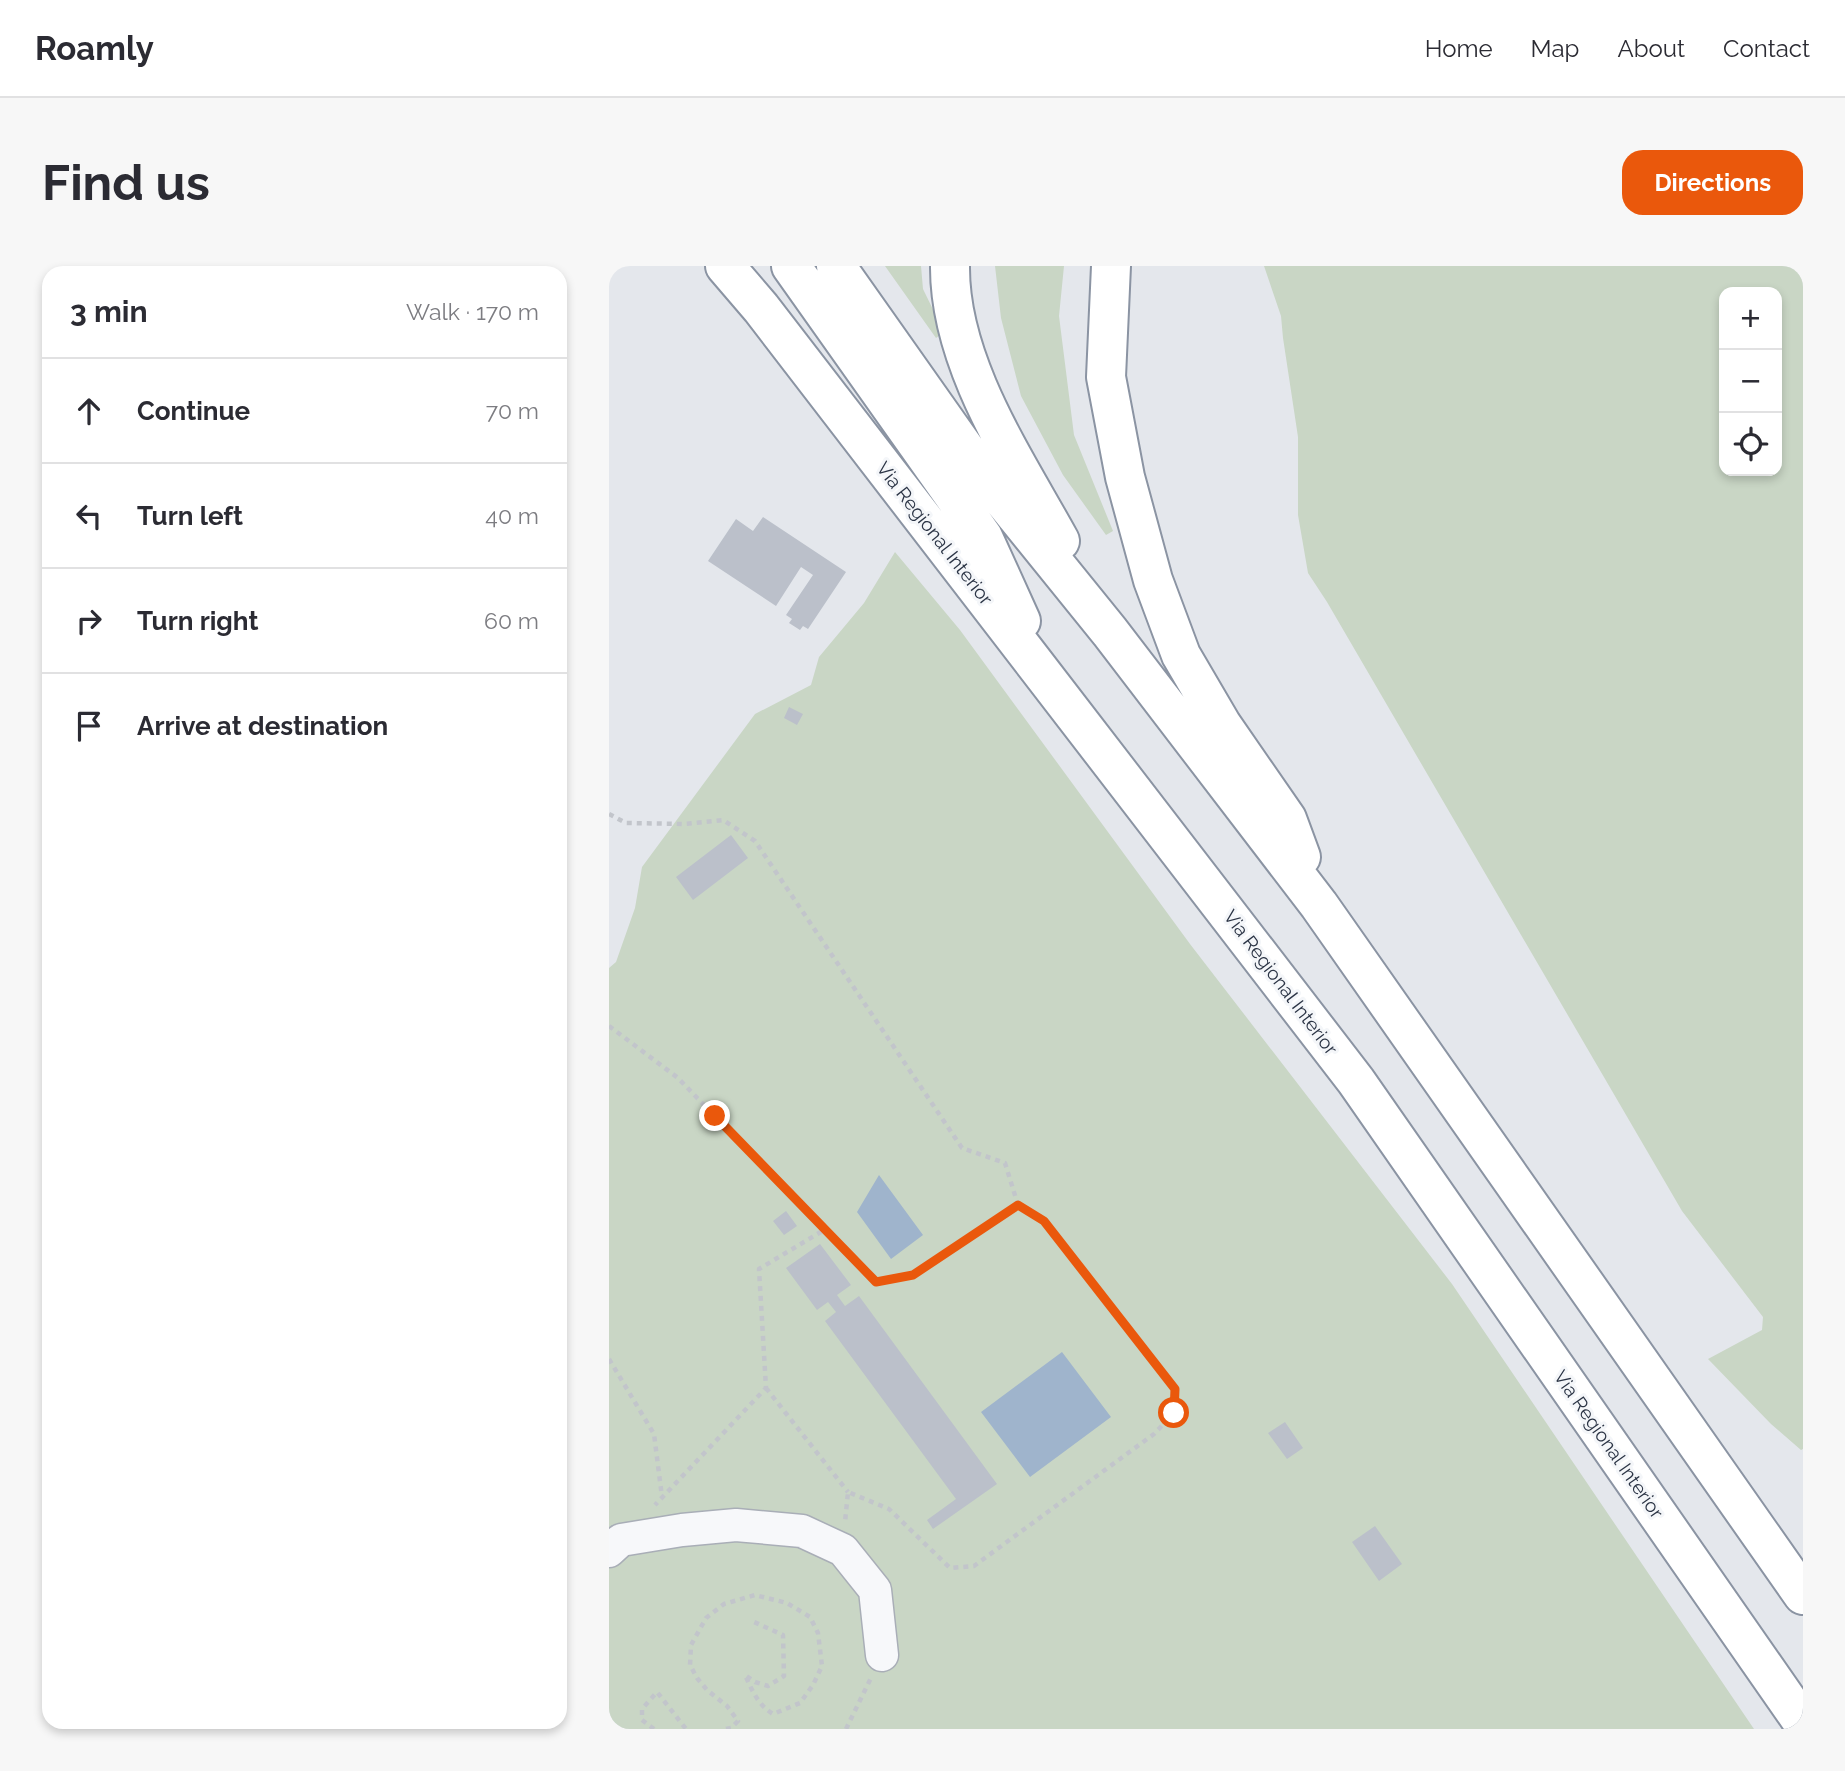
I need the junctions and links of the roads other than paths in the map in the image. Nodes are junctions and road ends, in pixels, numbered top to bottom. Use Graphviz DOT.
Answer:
graph roads {
  1 [pos="702,266"];
  2 [pos="725,266"];
  3 [pos="791,266"];
  4 [pos="836,266"];
  5 [pos="950,266"];
  6 [pos="1111,266"];
  7 [pos="761,308"];
  8 [pos="1111,632"];
  9 [pos="1048,680"];
  10 [pos="1319,905"];
  11 [pos="609,1551"];
  12 [pos="1803,1595"];
  13 [pos="882,1655"];
  14 [pos="1803,1723"];
  1 -- 7 [label="highway"];
  2 -- 7 [label="highway, Via Regional Interior"];
  3 -- 9 [label="highway"];
  4 -- 8 [label="highway"];
  5 -- 8 [label="highway"];
  6 -- 10 [label="highway"];
  7 -- 9 [label="highway, Via Regional Interior"];
  8 -- 10 [label="highway"];
  9 -- 14 [label="highway, Via Regional Interior"];
  10 -- 12 [label="highway"];
  11 -- 13 [label="street"];
}
